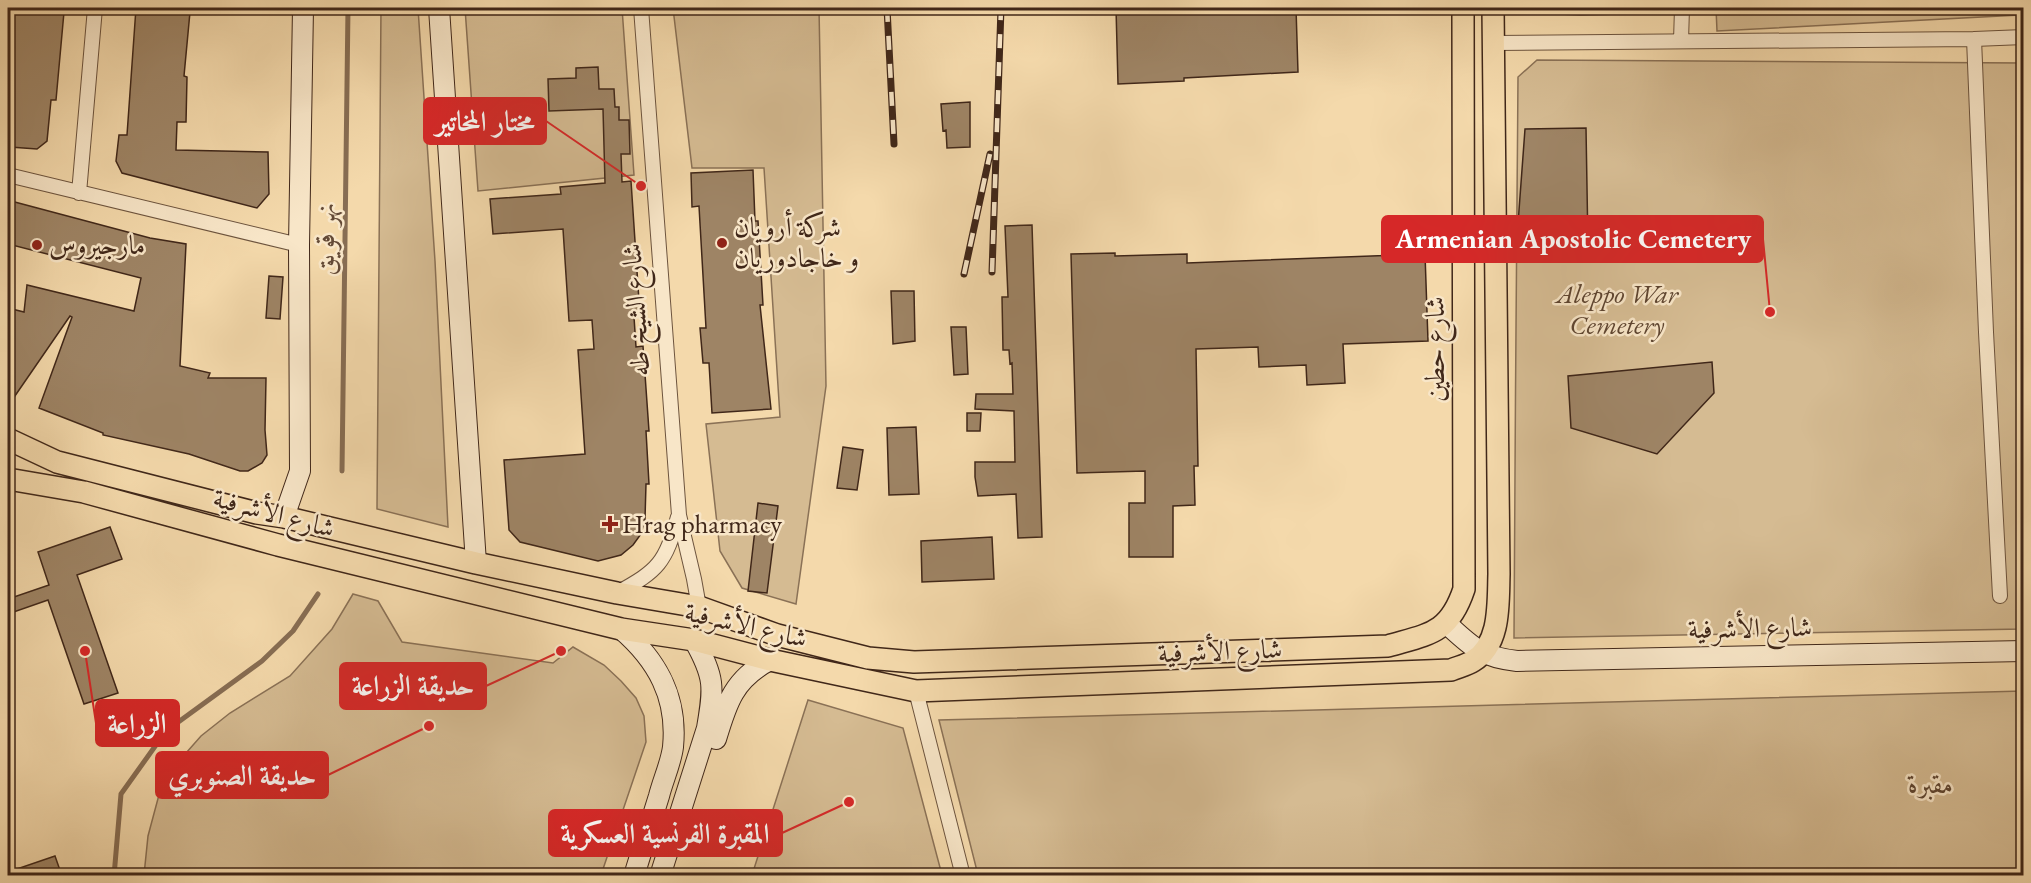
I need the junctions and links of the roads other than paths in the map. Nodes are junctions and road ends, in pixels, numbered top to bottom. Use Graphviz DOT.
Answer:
graph roads {
  1 [pos="95,8"];
  2 [pos="303,8"];
  3 [pos="439,8"];
  4 [pos="641,8"];
  5 [pos="1463,8"];
  6 [pos="1493,8"];
  7 [pos="1682,8"];
  8 [pos="2024,37"];
  9 [pos="1974,39"];
  10 [pos="1681,41"];
  11 [pos="1494,43"];
  12 [pos="8,175"];
  13 [pos="80,193"];
  14 [pos="299,245"];
  15 [pos="8,439"];
  16 [pos="8,479"];
  17 [pos="679,515"];
  18 [pos="284,517"];
  19 [pos="476,563"];
  20 [pos="617,592"];
  21 [pos="2000,596"];
  22 [pos="699,607"];
  23 [pos="1447,624"];
  24 [pos="621,629"];
  25 [pos="694,640"];
  26 [pos="2022,652"];
  27 [pos="1483,654"];
  28 [pos="770,660"];
  29 [pos="916,691"];
  30 [pos="681,811"];
  31 [pos="634,876"];
  32 [pos="660,876"];
  33 [pos="963,876"];
  1 -- 13 [label="street"];
  2 -- 14 [label="main road"];
  3 -- 19 [label="main road"];
  4 -- 17 [label="street, شارع الشيخ طه"];
  5 -- 23 [label="main road, شارع حطين"];
  6 -- 11 [label="main road"];
  7 -- 10 [label="street"];
  8 -- 9 [label="street"];
  9 -- 10 [label="street"];
  9 -- 21 [label="street"];
  10 -- 11 [label="street"];
  11 -- 27 [label="main road"];
  12 -- 13 [label="street"];
  13 -- 14 [label="street"];
  14 -- 18 [label="main road"];
  15 -- 18 [label="main road, شارع الأشرفية"];
  16 -- 24 [label="main road, شارع الأشرفية"];
  17 -- 20 [label="street"];
  17 -- 22 [label="street, شارع الشيخ طه"];
  18 -- 19 [label="main road, شارع الأشرفية"];
  19 -- 20 [label="main road, شارع الأشرفية"];
  20 -- 22 [label="main road, شارع الأشرفية"];
  22 -- 23 [label="main road, شارع الأشرفية"];
  22 -- 25 [label="main road"];
  23 -- 27 [label="main road, شارع الأشرفية"];
  24 -- 25 [label="main road, شارع الأشرفية"];
  24 -- 31 [label="main road"];
  25 -- 28 [label="main road, شارع الأشرفية"];
  25 -- 30 [label="main road"];
  26 -- 27 [label="main road, شارع الأشرفية"];
  27 -- 29 [label="main road, شارع الأشرفية"];
  28 -- 29 [label="main road, شارع الأشرفية"];
  28 -- 30 [label="main road"];
  29 -- 33 [label="street"];
  30 -- 32 [label="main road"];
}
